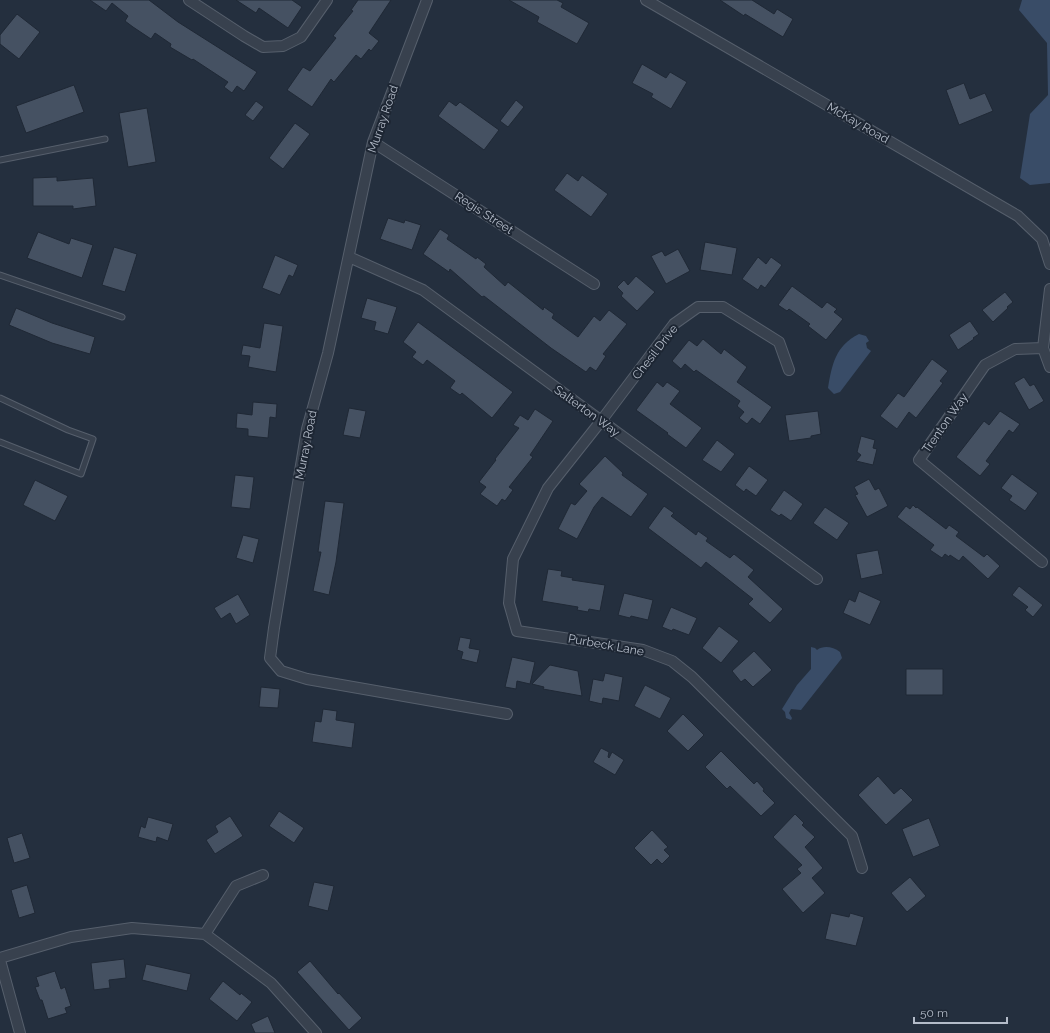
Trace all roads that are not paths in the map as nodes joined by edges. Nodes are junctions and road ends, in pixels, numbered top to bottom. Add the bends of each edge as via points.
1 (189, 0) edge
2 (327, 0) edge
3 (427, 0) edge
4 (646, 0) edge
5 (106, 139) dead end
6 (373, 142) junction
7 (0, 160) edge
8 (349, 257) junction
9 (1050, 264) edge
10 (0, 275) edge
11 (594, 284) dead end
12 (1050, 289) edge
13 (122, 317) dead end
14 (1043, 348) junction
15 (1050, 367) edge
16 (789, 370) dead end
17 (0, 398) edge
18 (601, 421) junction
19 (0, 442) edge
20 (1042, 562) dead end
21 (817, 579) dead end
22 (507, 714) dead end
23 (862, 868) dead end
24 (263, 875) dead end
25 (205, 934) junction
26 (0, 959) edge
27 (20, 1033) edge
28 (316, 1033) edge

1 - 2 street via 263,47 283,46 301,37
3 - 6 street, Murray Road
4 - 9 street, McKay Road via 1018,216 1042,239
5 - 7 lane
6 - 8 street, Murray Road
6 - 11 street, Regis Street
8 - 18 street, Salterton Way via 424,290
8 - 22 street, Murray Road via 328,353 307,429 270,658 280,671 307,680
10 - 13 lane
12 - 14 street
14 - 15 street
14 - 20 street, Trenton Way via 1015,349 985,365 919,460
16 - 18 street, Chesil Drive via 779,342 723,307 698,307 674,324
17 - 19 lane via 93,439 81,474
18 - 21 street, Salterton Way
18 - 23 street, Purbeck Lane via 548,488 513,560 509,603 517,631 643,650 672,661 692,677 852,836
24 - 25 street via 236,886
25 - 26 street via 132,928 72,937
25 - 28 street via 271,983
26 - 27 street

